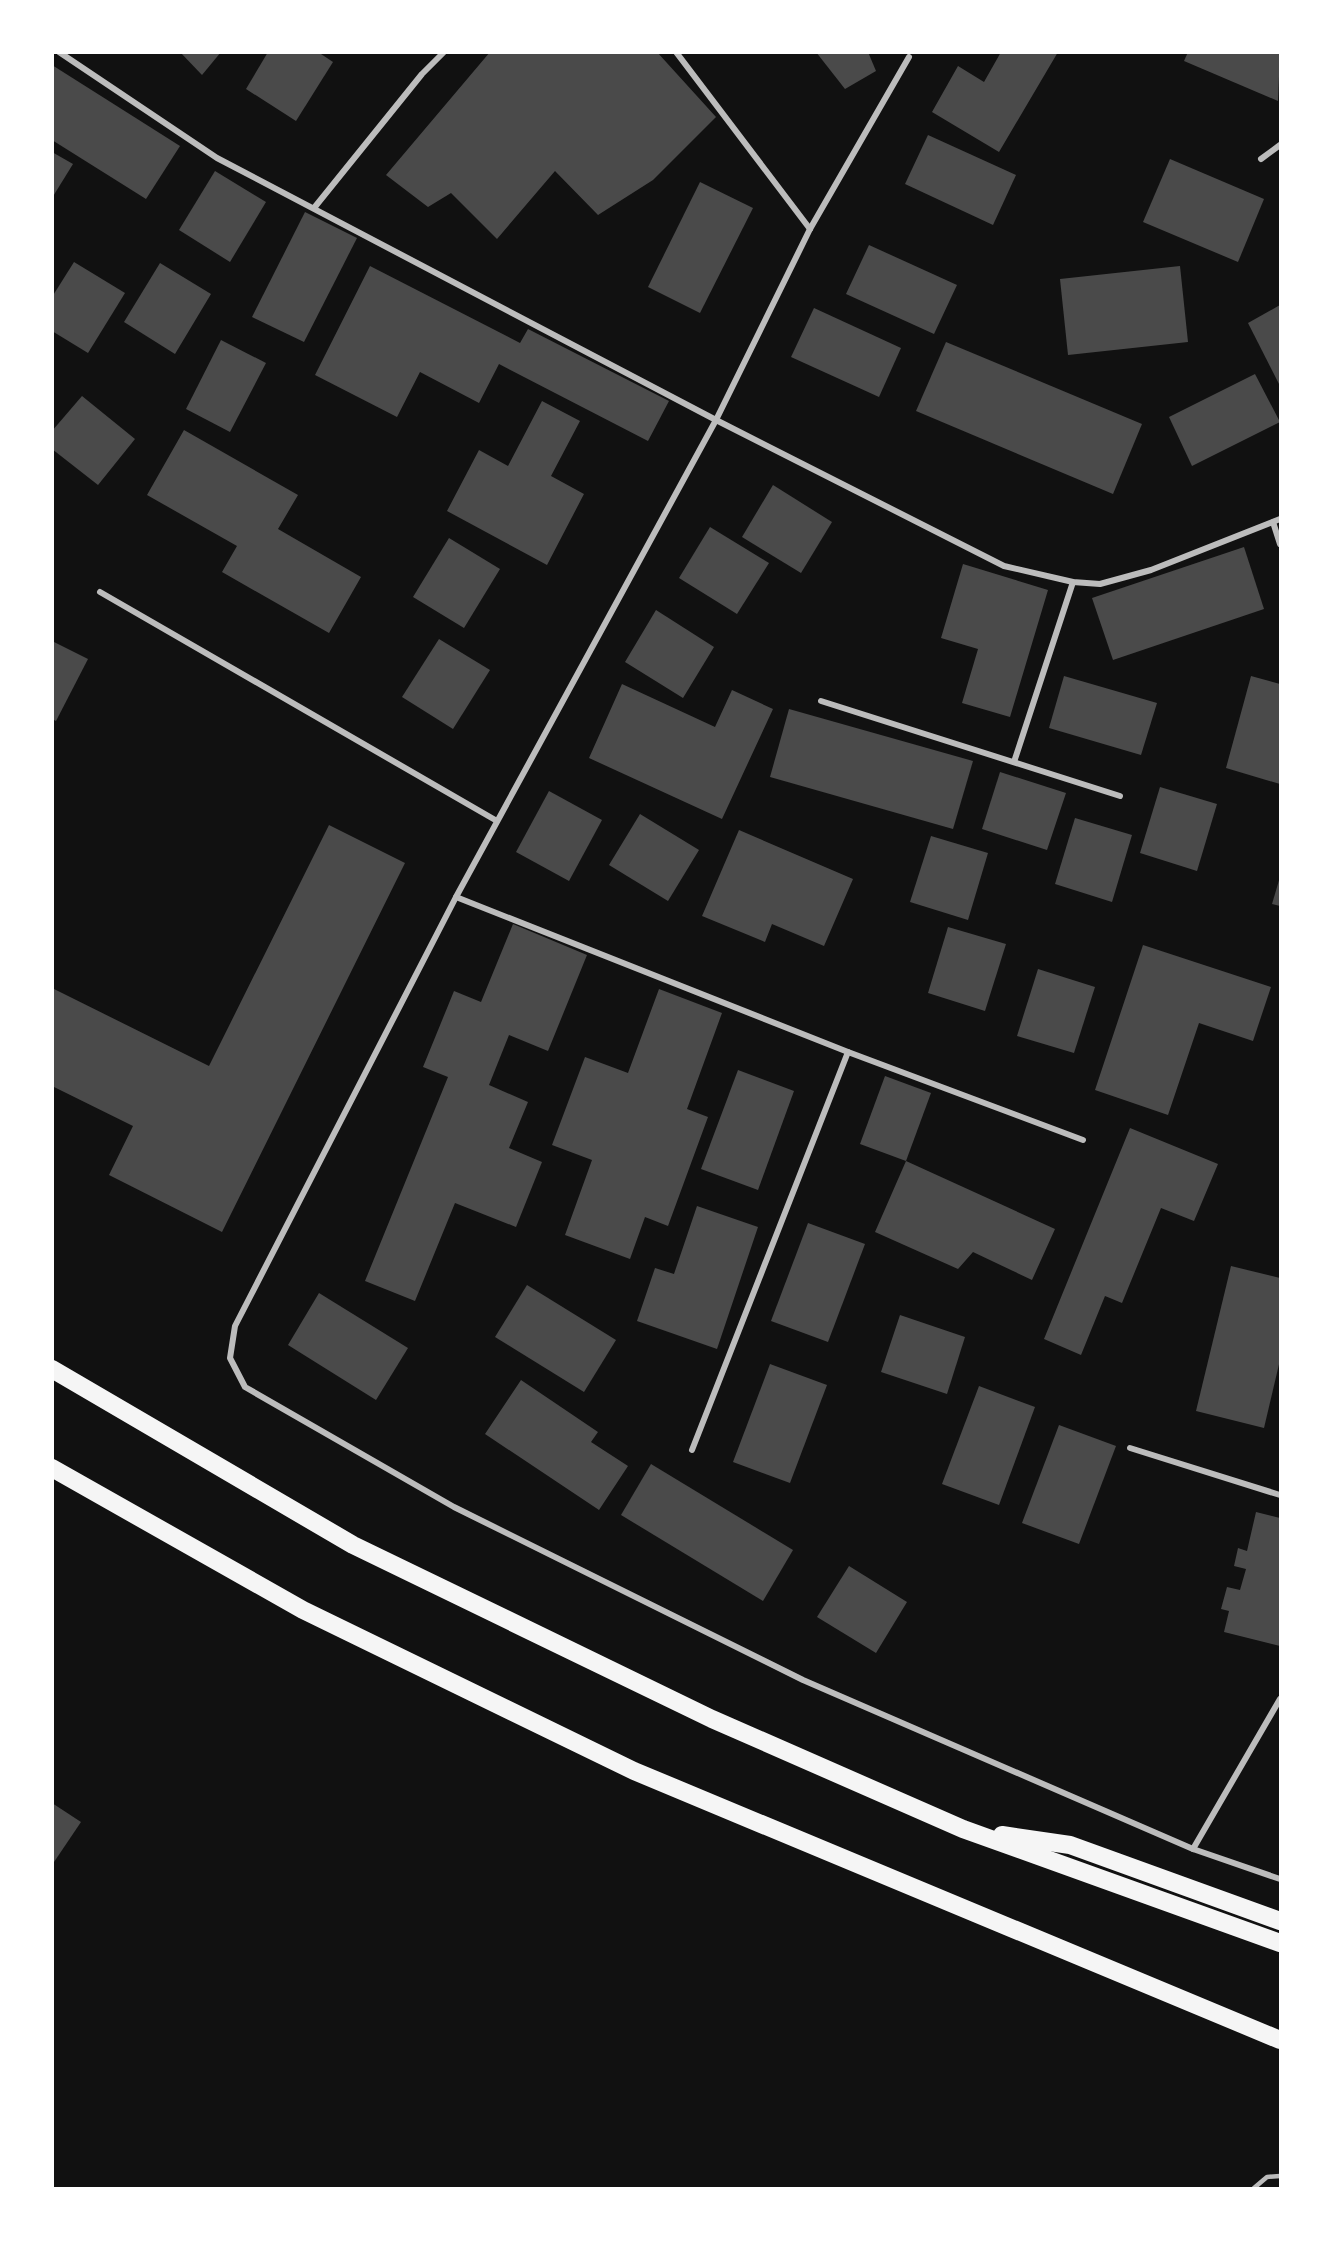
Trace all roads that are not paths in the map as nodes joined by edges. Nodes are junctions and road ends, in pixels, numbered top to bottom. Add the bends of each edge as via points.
1 (59, 52) edge
2 (444, 52) edge
3 (676, 52) edge
4 (909, 57) dead end
5 (1281, 145) edge
6 (1261, 159) dead end
7 (314, 208) junction
8 (810, 229) junction
9 (716, 420) junction
10 (1281, 519) edge
11 (1273, 522) junction
12 (1281, 544) edge
13 (1073, 582) junction
14 (100, 592) dead end
15 (821, 701) dead end
16 (1014, 762) junction
17 (1120, 796) dead end
18 (497, 821) junction
19 (456, 897) junction
20 (848, 1052) junction
21 (1083, 1140) dead end
22 (52, 1370) edge
23 (1131, 1448) dead end
24 (692, 1450) dead end
25 (52, 1468) edge
26 (1281, 1495) edge
27 (1281, 1699) edge
28 (963, 1829) junction
29 (1193, 1849) junction
30 (1281, 1879) edge
31 (1281, 1921) edge
32 (1281, 1943) edge
33 (1281, 2040) edge
34 (1281, 2176) edge
35 (1254, 2188) edge

1 - 7 street via 217,158
2 - 7 street
3 - 8 street
4 - 8 street
5 - 6 street
7 - 9 street
8 - 9 street
9 - 13 street via 1004,567
9 - 18 street
10 - 11 street
11 - 12 street
11 - 13 street via 1151,570 1100,584
13 - 16 street
14 - 18 street
15 - 16 street
16 - 17 street
18 - 19 street
19 - 20 street
19 - 29 street via 235,1326 230,1358 245,1387 454,1507 802,1680
20 - 21 street
20 - 24 street
22 - 28 highway via 353,1545 712,1719
23 - 26 street
25 - 33 highway via 303,1610 634,1771
27 - 29 street
28 - 31 highway via 1070,1845
28 - 32 highway
29 - 30 street
34 - 35 lane via 1267,2177

